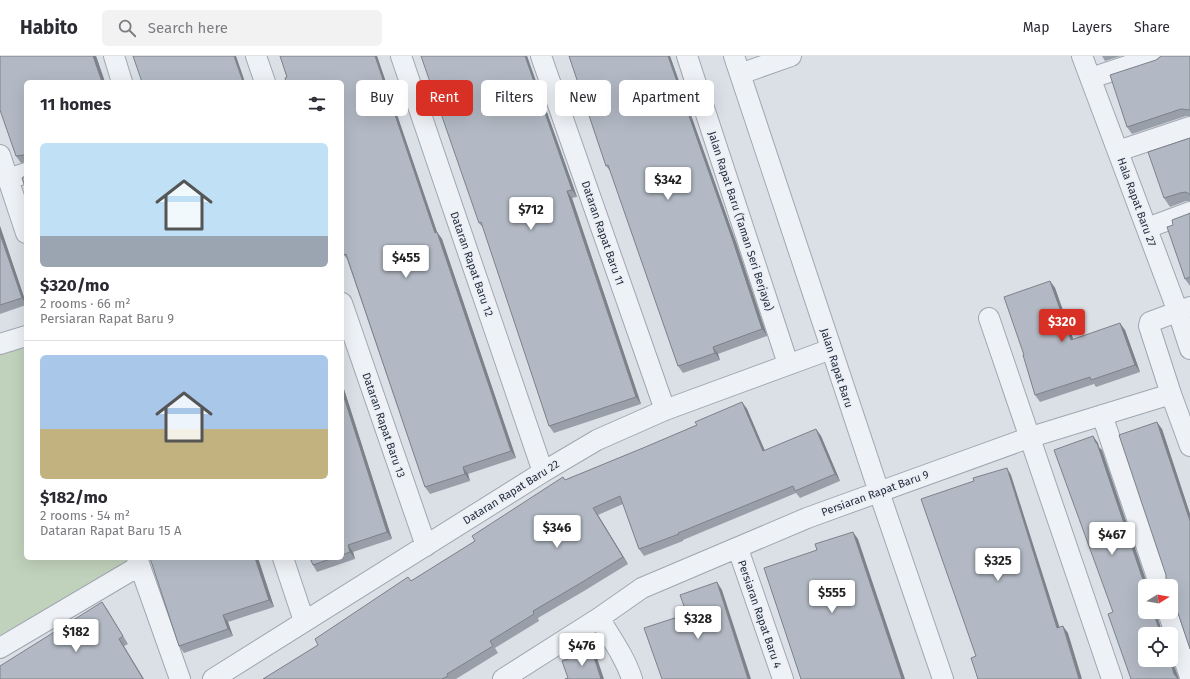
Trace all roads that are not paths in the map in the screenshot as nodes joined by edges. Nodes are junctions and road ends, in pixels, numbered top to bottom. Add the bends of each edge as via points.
1 (114, 56) edge
2 (256, 56) edge
3 (401, 56) edge
4 (541, 56) edge
5 (687, 56) edge
6 (791, 56) edge
7 (1082, 56) edge
8 (1156, 56) edge
9 (770, 60) edge
10 (737, 65) edge
11 (1091, 78) junction
12 (121, 80) edge
13 (264, 80) edge
14 (1190, 127) edge
15 (1118, 151) junction
16 (0, 155) edge
17 (17, 176) edge
18 (1190, 212) edge
19 (24, 220) edge
20 (1147, 228) junction
21 (1184, 309) edge
22 (344, 310) edge
23 (990, 318) dead end
24 (24, 337) edge
25 (0, 344) edge
26 (831, 349) junction
27 (1190, 349) edge
28 (788, 364) junction
29 (1171, 394) junction
30 (665, 410) junction
31 (1102, 415) junction
32 (1031, 438) junction
33 (1190, 446) edge
34 (543, 472) junction
35 (879, 492) junction
36 (426, 546) junction
37 (738, 548) junction
38 (284, 560) edge
39 (138, 562) edge
40 (1158, 579) edge
41 (599, 618) junction
42 (1170, 619) edge
43 (304, 621) junction
44 (0, 648) edge
45 (1190, 677) edge
46 (180, 679) edge
47 (213, 679) edge
48 (503, 679) edge
49 (632, 679) edge
50 (783, 679) edge
51 (944, 679) edge
52 (1112, 679) edge

1 - 12 street
2 - 13 street
3 - 34 street, Dataran Rapat Baru 12
4 - 30 street, Dataran Rapat Baru 11
5 - 28 street, Jalan Rapat Baru (Taman Seri Berjaya)
6 - 9 street
7 - 11 street, Hala Rapat Baru 27
8 - 11 street
9 - 10 street
10 - 26 street, Jalan Rapat Baru
11 - 15 street, Hala Rapat Baru 27
14 - 15 street
15 - 20 street, Hala Rapat Baru 27
16 - 17 street
17 - 19 street
18 - 20 street
20 - 21 street, Hala Rapat Baru 27
21 - 27 street, Hala Rapat Baru 27
21 - 29 street via 1150,322 1149,326
22 - 36 street, Dataran Rapat Baru 13
23 - 32 street
24 - 25 street
26 - 28 street, Dataran Rapat Baru 22
26 - 35 street, Jalan Rapat Baru
28 - 30 street, Dataran Rapat Baru 22
29 - 31 street, Persiaran Rapat Baru 9
29 - 33 street
30 - 34 street, Dataran Rapat Baru 22 via 597,440
31 - 32 street, Persiaran Rapat Baru 9
31 - 40 street
32 - 35 street, Persiaran Rapat Baru 9
32 - 52 street
34 - 36 street, Dataran Rapat Baru 22
35 - 37 street, Persiaran Rapat Baru 9 via 807,518
35 - 51 street, Jalan Rapat Baru
36 - 43 street, Dataran Rapat Baru 22
37 - 41 street, Persiaran Rapat Baru 9 via 642,588
37 - 50 street, Persiaran Rapat Baru 4
38 - 43 street
39 - 44 street
39 - 46 street
41 - 48 street, Persiaran Rapat Baru 9
41 - 49 street via 616,644
42 - 45 street
43 - 47 street, Dataran Rapat Baru 22

